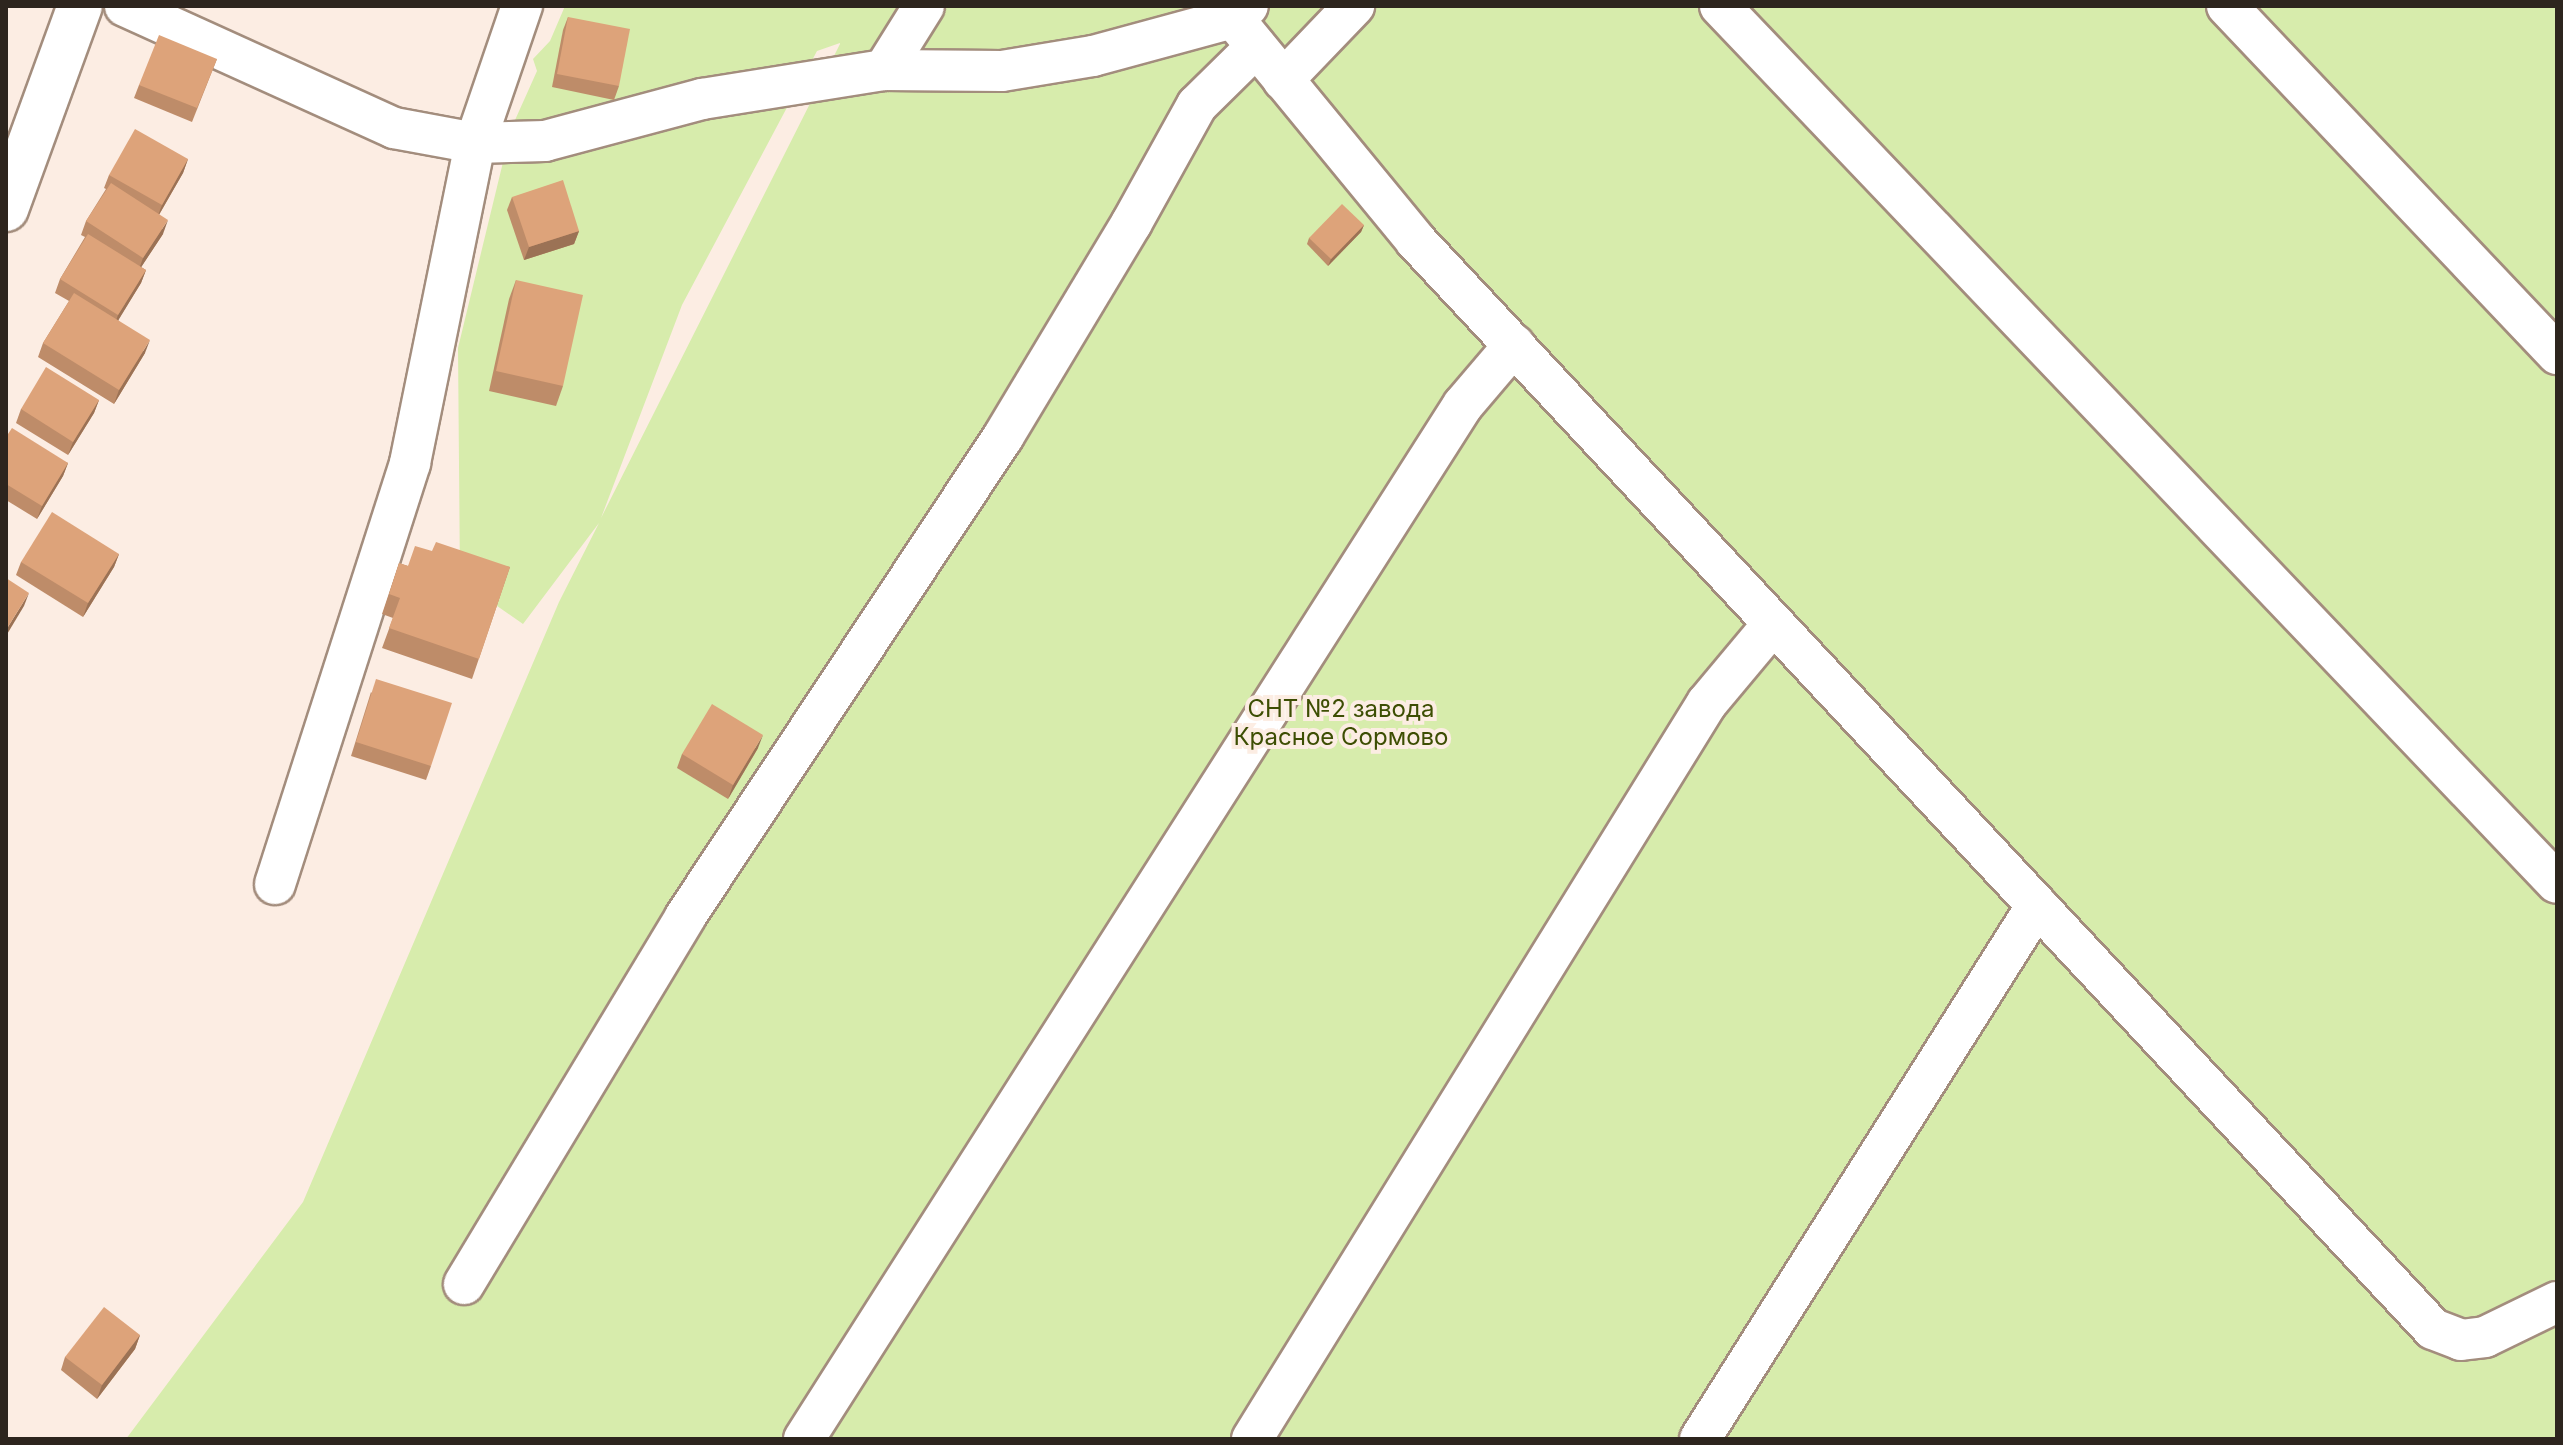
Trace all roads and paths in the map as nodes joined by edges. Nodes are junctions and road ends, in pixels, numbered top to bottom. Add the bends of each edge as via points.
1 (80, 6) edge
2 (125, 6) edge
3 (522, 6) edge
4 (924, 6) edge
5 (1354, 6) edge
6 (1720, 6) edge
7 (2227, 6) edge
8 (1246, 24) edge
9 (884, 70) junction
10 (1283, 80) junction
11 (475, 143) junction
12 (6, 209) edge
13 (1514, 345) junction
14 (2557, 354) edge
15 (1773, 624) junction
16 (2557, 883) edge
17 (275, 884) dead end
18 (2037, 905) junction
19 (464, 1284) dead end
20 (2557, 1302) edge
21 (804, 1439) edge
22 (1252, 1439) edge
23 (1700, 1439) edge

1 - 12 main road
2 - 11 street via 394,128
3 - 11 street
4 - 9 street
5 - 10 street
6 - 16 street
7 - 14 street
8 - 9 street via 1002,71
8 - 10 street
8 - 19 street via 1003,437 685,917
9 - 11 street via 702,99 545,141
10 - 13 street via 1416,241
11 - 17 street via 410,463
13 - 15 street
13 - 21 street via 1463,405
15 - 18 street
15 - 22 street via 1707,703
18 - 20 street via 2433,1329 2461,1340 2485,1337
18 - 23 street

